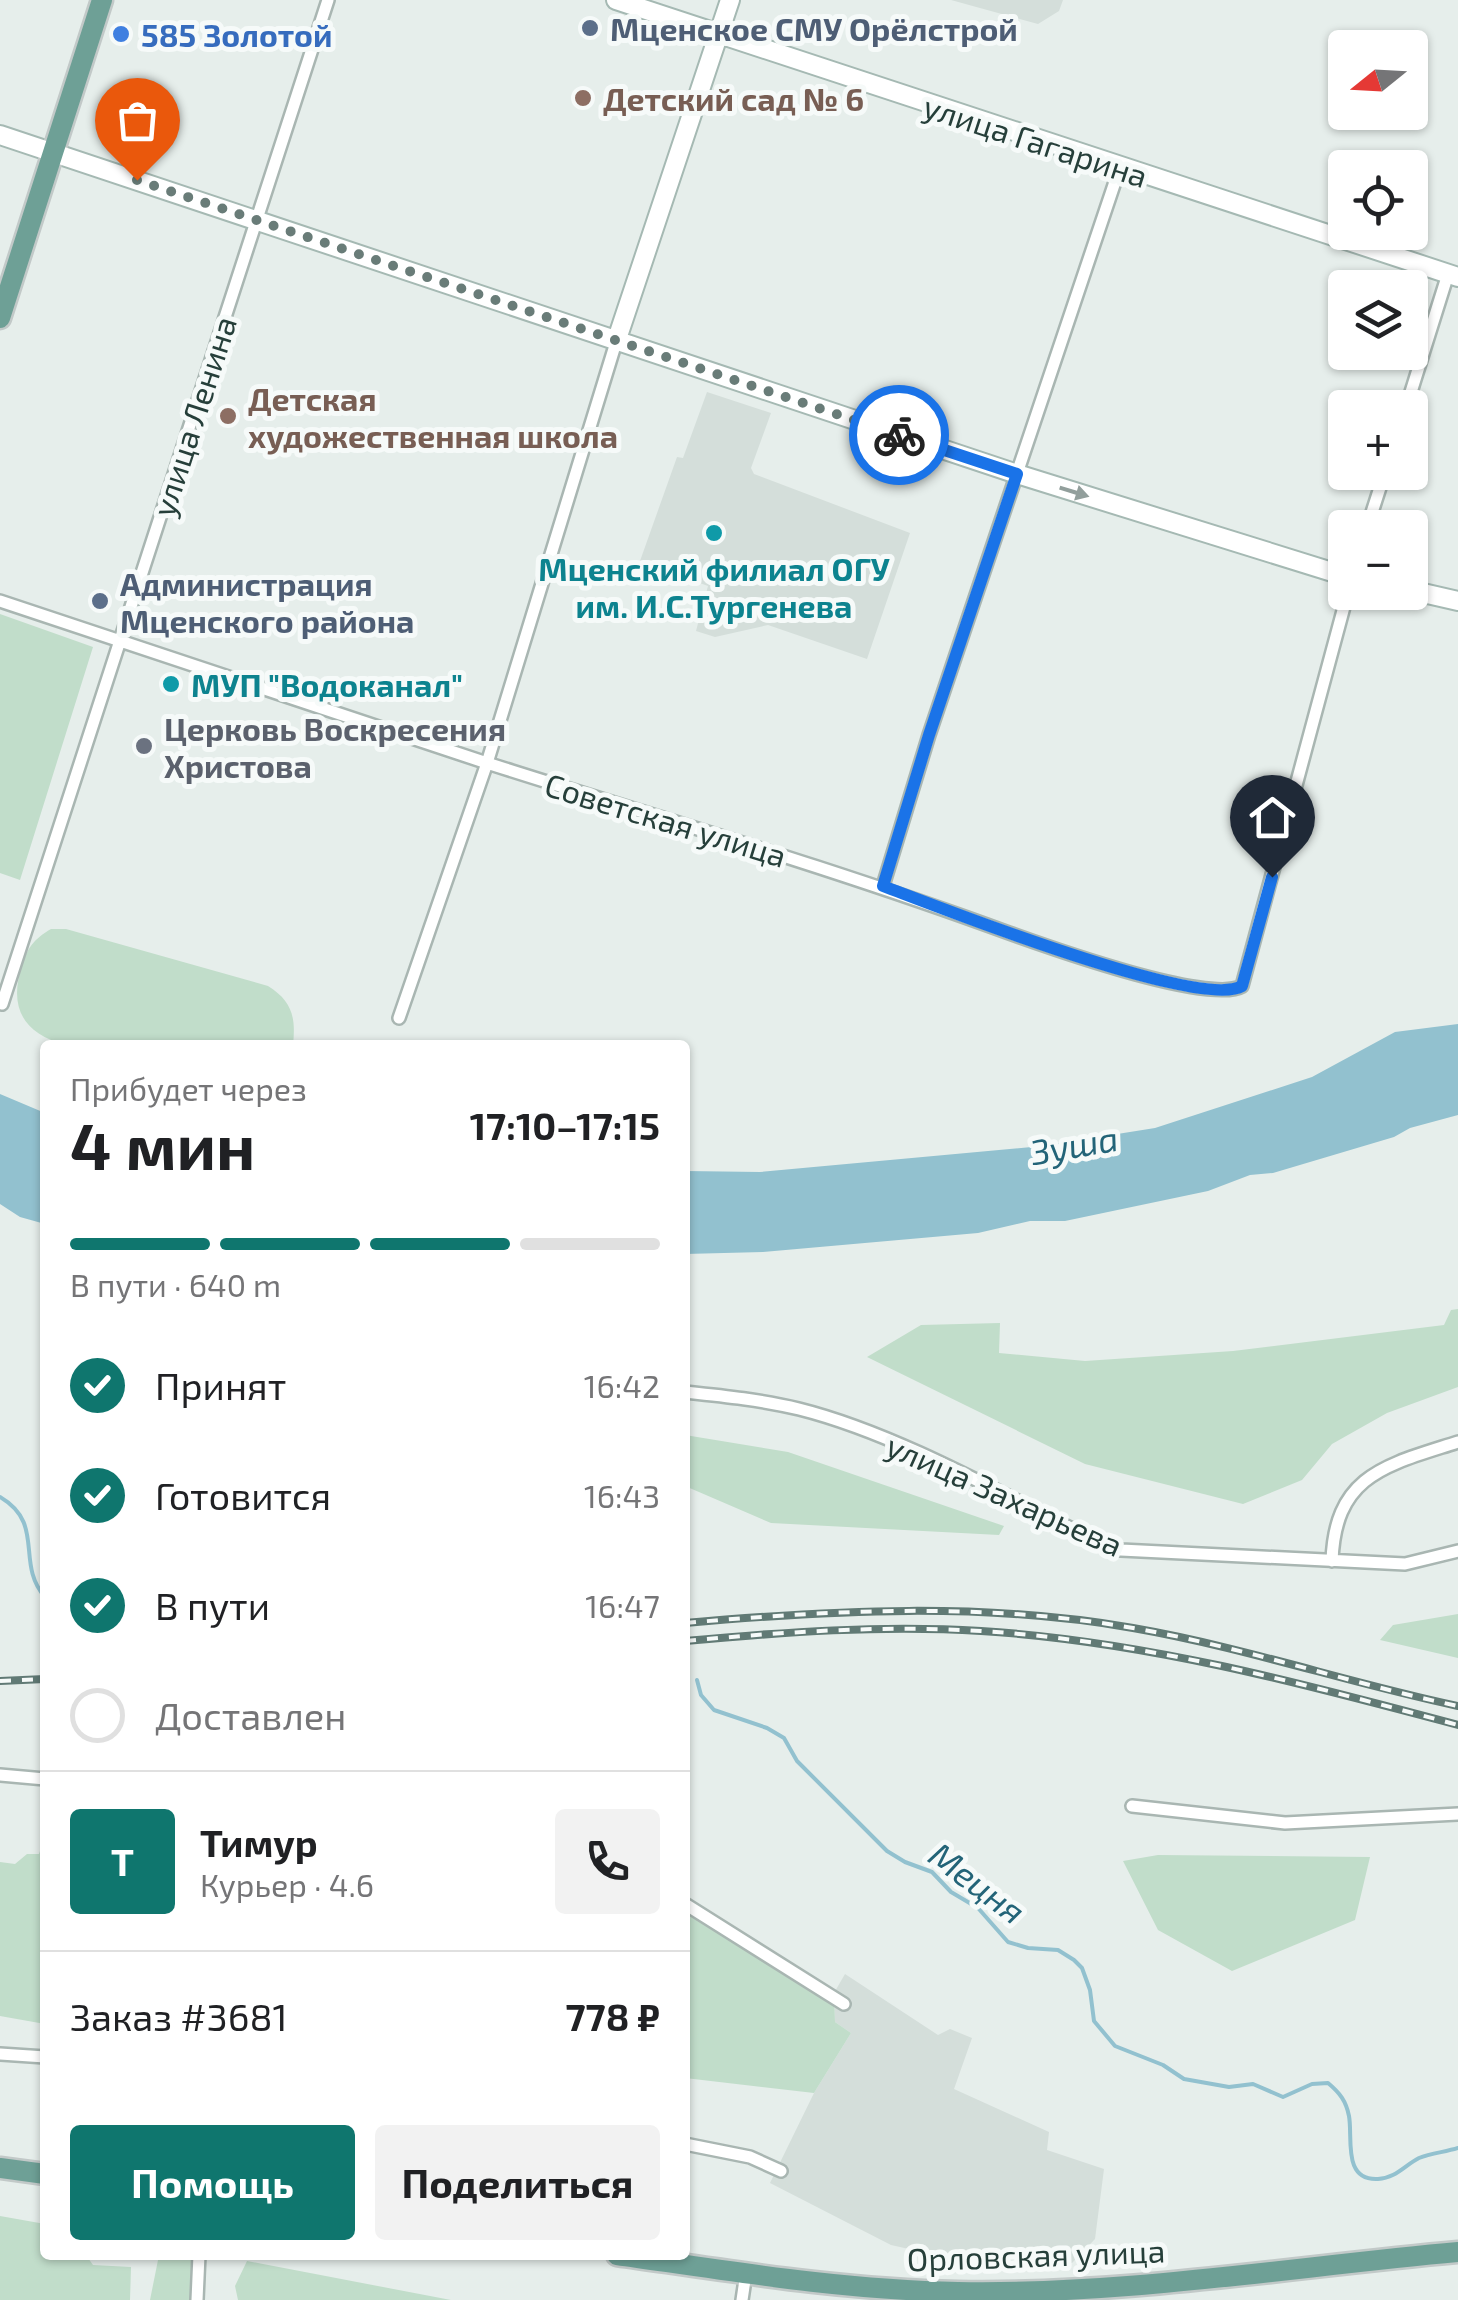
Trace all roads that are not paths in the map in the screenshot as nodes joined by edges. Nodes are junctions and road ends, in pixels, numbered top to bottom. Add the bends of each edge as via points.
1 (102, 0) edge
2 (328, 0) edge
3 (616, 0) edge
4 (730, 0) edge
5 (718, 36) junction
6 (0, 135) edge
7 (52, 153) junction
8 (1120, 167) junction
9 (257, 218) junction
10 (1453, 276) edge
11 (0, 318) edge
12 (616, 339) junction
13 (1412, 390) edge
14 (1017, 474) junction
15 (1328, 571) edge
16 (1428, 594) edge
17 (0, 601) edge
18 (1458, 601) edge
19 (1343, 610) edge
20 (120, 641) junction
21 (487, 763) junction
22 (883, 886) junction
23 (2, 1004) dead end
24 (400, 1018) dead end
25 (690, 1393) edge
26 (1458, 1442) edge
27 (1458, 1551) edge
28 (1332, 1561) junction
29 (0, 1774) edge
30 (40, 1778) edge
31 (1132, 1806) dead end
32 (1458, 1814) edge
33 (690, 1907) edge
34 (844, 2004) dead end
35 (0, 2054) edge
36 (40, 2057) edge
37 (690, 2145) edge
38 (0, 2168) edge
39 (782, 2171) dead end
40 (40, 2173) edge
41 (1458, 2252) edge
42 (199, 2260) edge
43 (651, 2260) edge
44 (746, 2274) junction
45 (1056, 2295) edge
46 (198, 2300) edge
47 (742, 2300) edge

1 - 7 main road
2 - 9 street, улица Ленина
3 - 5 main road, улица Гагарина
4 - 5 main road
5 - 8 main road, улица Гагарина
5 - 12 main road
6 - 7 main road
7 - 9 main road
7 - 11 main road
8 - 10 main road, улица Гагарина
8 - 14 street
9 - 12 main road
9 - 20 street, улица Ленина
10 - 13 street
12 - 14 main road
12 - 21 street
14 -> 15 main road
14 - 22 street
16 - 18 main road
17 - 20 street, Советская улица
19 - 22 street, Советская улица via 1242,986 1219,991 1116,968
20 - 21 street, Советская улица
20 - 23 street, улица Ленина
21 - 22 street, Советская улица
21 - 24 street
25 - 28 street, улица Захарьева via 800,1409 850,1426 1121,1550
26 - 28 street via 1378,1470 1355,1490 1339,1512
27 - 28 street, улица Захарьева via 1406,1564
29 - 30 street
31 - 32 street via 1285,1823
33 - 34 street
35 - 36 street
37 - 39 street
38 - 40 main road
41 - 45 main road, Орловская улица
42 - 46 street
43 - 44 main road, Орловская улица
44 - 45 main road, Орловская улица via 890,2289
44 - 47 street

